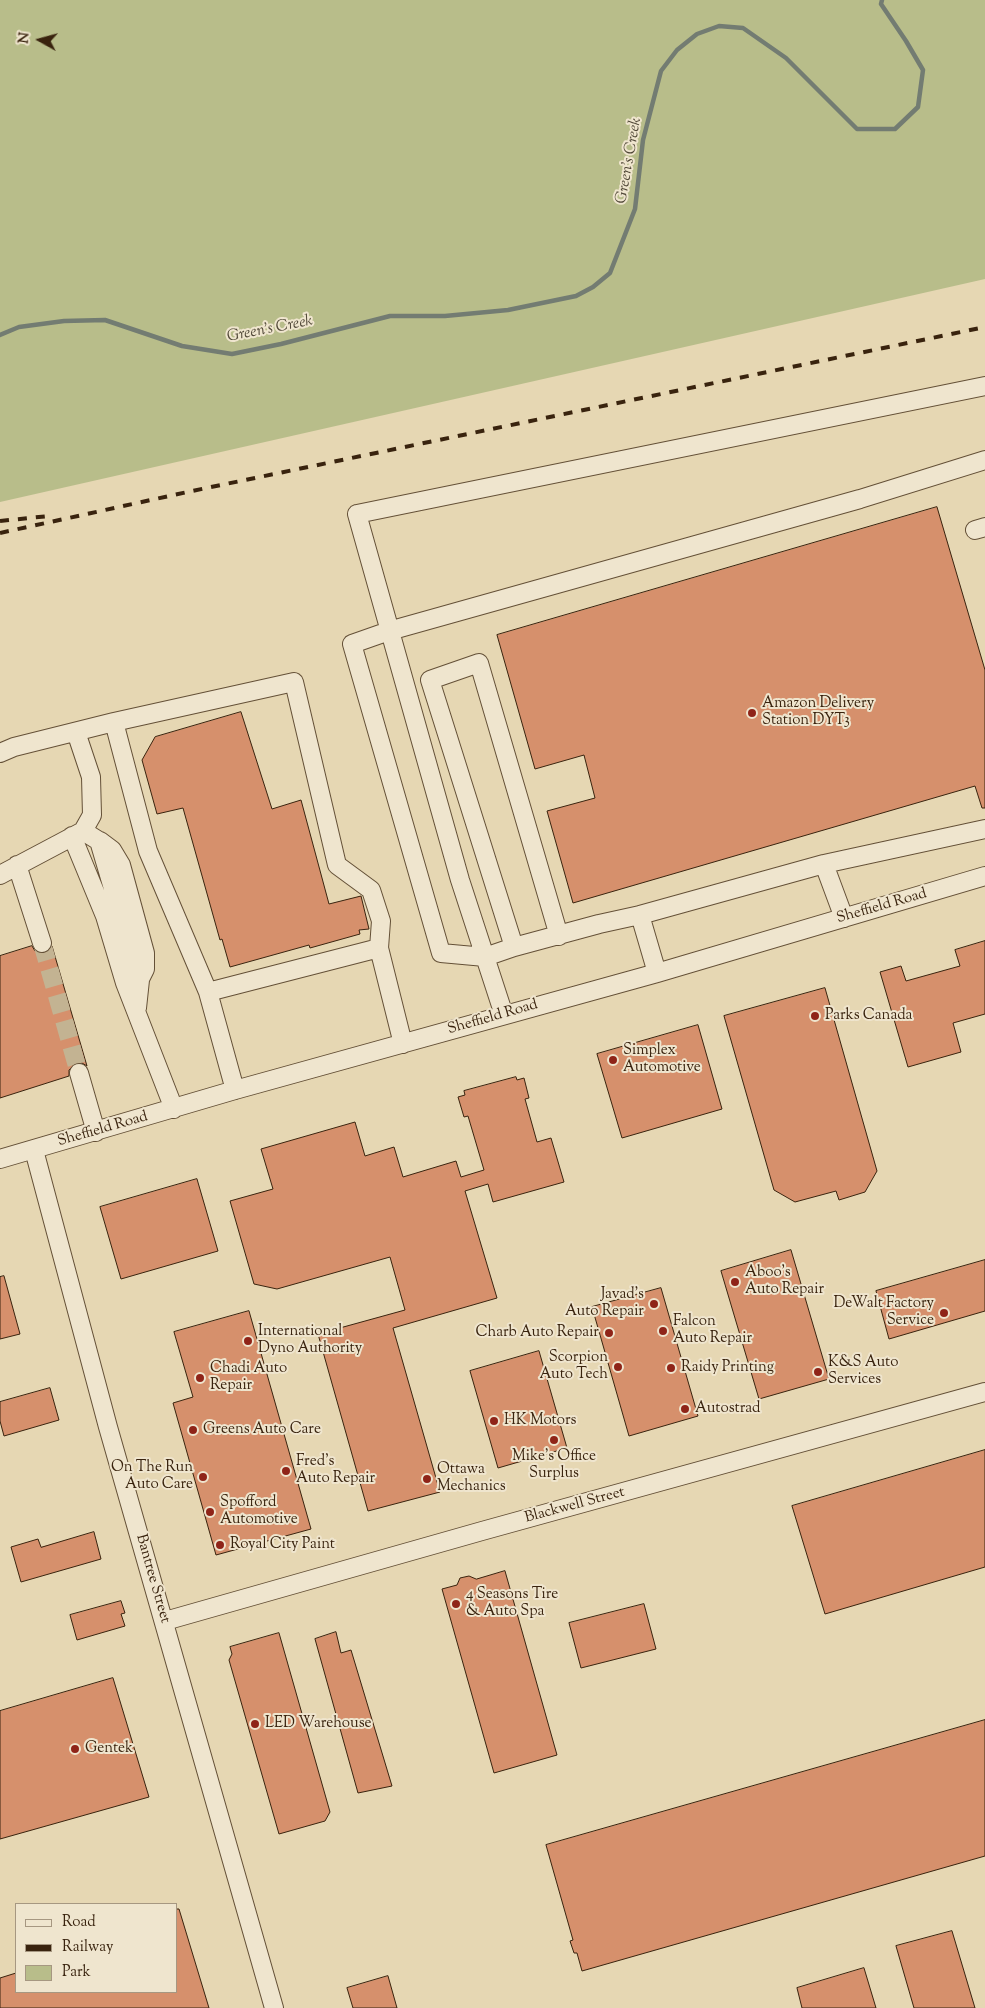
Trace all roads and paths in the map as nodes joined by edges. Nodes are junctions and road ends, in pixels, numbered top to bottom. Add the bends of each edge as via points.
1 (984, 389) edge
2 (985, 460) edge
3 (389, 631) junction
4 (114, 722) junction
5 (76, 732) junction
6 (0, 753) edge
7 (985, 830) edge
8 (77, 833) junction
9 (824, 864) junction
10 (18, 865) junction
11 (0, 875) edge
12 (985, 876) edge
13 (640, 915) junction
14 (844, 918) junction
15 (559, 936) junction
16 (42, 943) tunnel mouth
17 (514, 947) junction
18 (379, 948) junction
19 (484, 957) junction
20 (657, 973) junction
21 (208, 992) junction
22 (137, 1014) junction
23 (504, 1015) junction
24 (403, 1044) junction
25 (79, 1073) tunnel mouth
26 (235, 1090) junction
27 (174, 1109) junction
28 (96, 1132) junction
29 (34, 1150) junction
30 (0, 1159) edge
31 (985, 1392) edge
32 (165, 1621) junction
33 (274, 2008) edge

1 - 3 street via 358,514
2 - 3 street via 860,499
3 - 19 street
3 - 19 street via 352,644 441,953
4 - 5 street
4 - 18 street via 294,682 338,865 371,890 381,921
4 - 21 street via 148,851
5 - 6 street
5 - 8 street via 91,777 92,815
7 - 9 street
8 - 10 street
8 - 22 street
8 - 22 street via 99,841 140,980
9 - 13 street
9 - 14 street
10 - 11 street
10 - 16 street
12 - 14 street, Sheffield Road
13 - 15 street
13 - 20 street
14 - 20 street, Sheffield Road
15 - 17 street
15 - 17 street via 479,663 430,680
17 - 19 street
18 - 21 street
18 - 24 street
19 - 23 street
20 - 23 street, Sheffield Road
21 - 26 street
22 - 27 street
23 - 24 street, Sheffield Road
24 - 26 street, Sheffield Road
25 - 28 street
26 - 27 street, Sheffield Road
27 - 28 street, Sheffield Road
28 - 29 street, Sheffield Road
29 - 30 street, Sheffield Road
29 - 32 street, Bantree Street via 108,1427
31 - 32 street, Blackwell Street
32 - 33 street, Bantree Street

